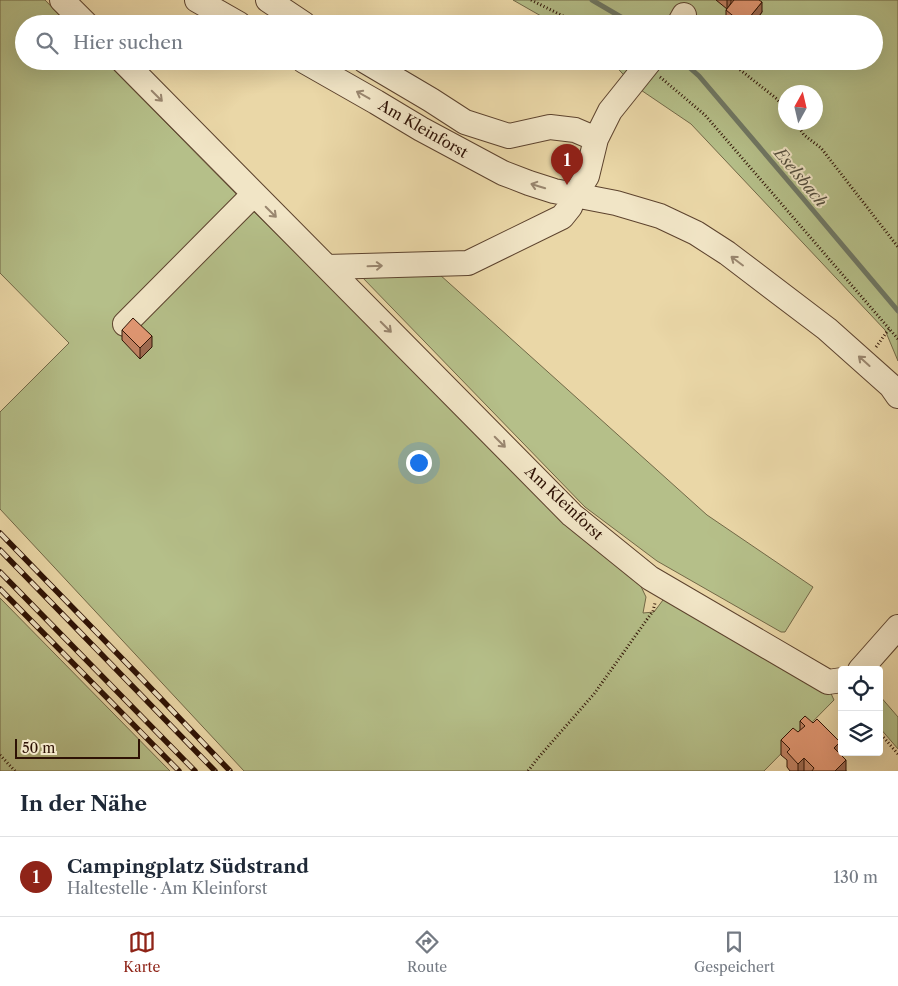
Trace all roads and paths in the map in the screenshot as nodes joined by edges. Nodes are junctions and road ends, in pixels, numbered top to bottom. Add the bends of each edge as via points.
1 (62, 0) edge
2 (197, 0) edge
3 (268, 0) edge
4 (531, 0) edge
5 (77, 15) edge
6 (223, 15) edge
7 (290, 15) edge
8 (562, 15) edge
9 (132, 70) edge
10 (320, 70) edge
11 (381, 70) edge
12 (643, 70) edge
13 (656, 70) edge
14 (740, 70) edge
15 (778, 100) edge
16 (801, 130) edge
17 (596, 139) junction
18 (254, 194) junction
19 (576, 196) junction
20 (898, 247) edge
21 (327, 267) junction
22 (125, 324) edge
23 (898, 339) edge
24 (898, 396) edge
25 (660, 584) junction
26 (898, 627) edge
27 (864, 666) edge
28 (838, 681) edge
29 (883, 737) edge
30 (898, 754) edge
31 (0, 755) edge
32 (15, 771) edge
33 (528, 771) edge

1 - 5 street
2 - 6 street
3 - 7 street
4 - 8 path
9 -> 18 street, Am Kleinforst
19 -> 10 street, Am Kleinforst via 503,173
11 - 17 street via 464,122 509,136 550,127 575,130
12 - 17 street via 610,112
13 - 23 path via 705,115
14 - 15 path
16 - 20 path via 821,148
17 - 19 street via 587,176
18 -> 21 street, Am Kleinforst
18 - 22 street
21 -> 19 street via 468,263 562,217
24 -> 19 street, Am Kleinforst via 827,329 704,238 660,216
21 -> 25 street, Am Kleinforst via 572,515
25 - 28 street, Am Kleinforst via 828,682
25 - 33 path via 653,611 594,694
26 - 27 street
29 - 30 path
31 - 32 path

